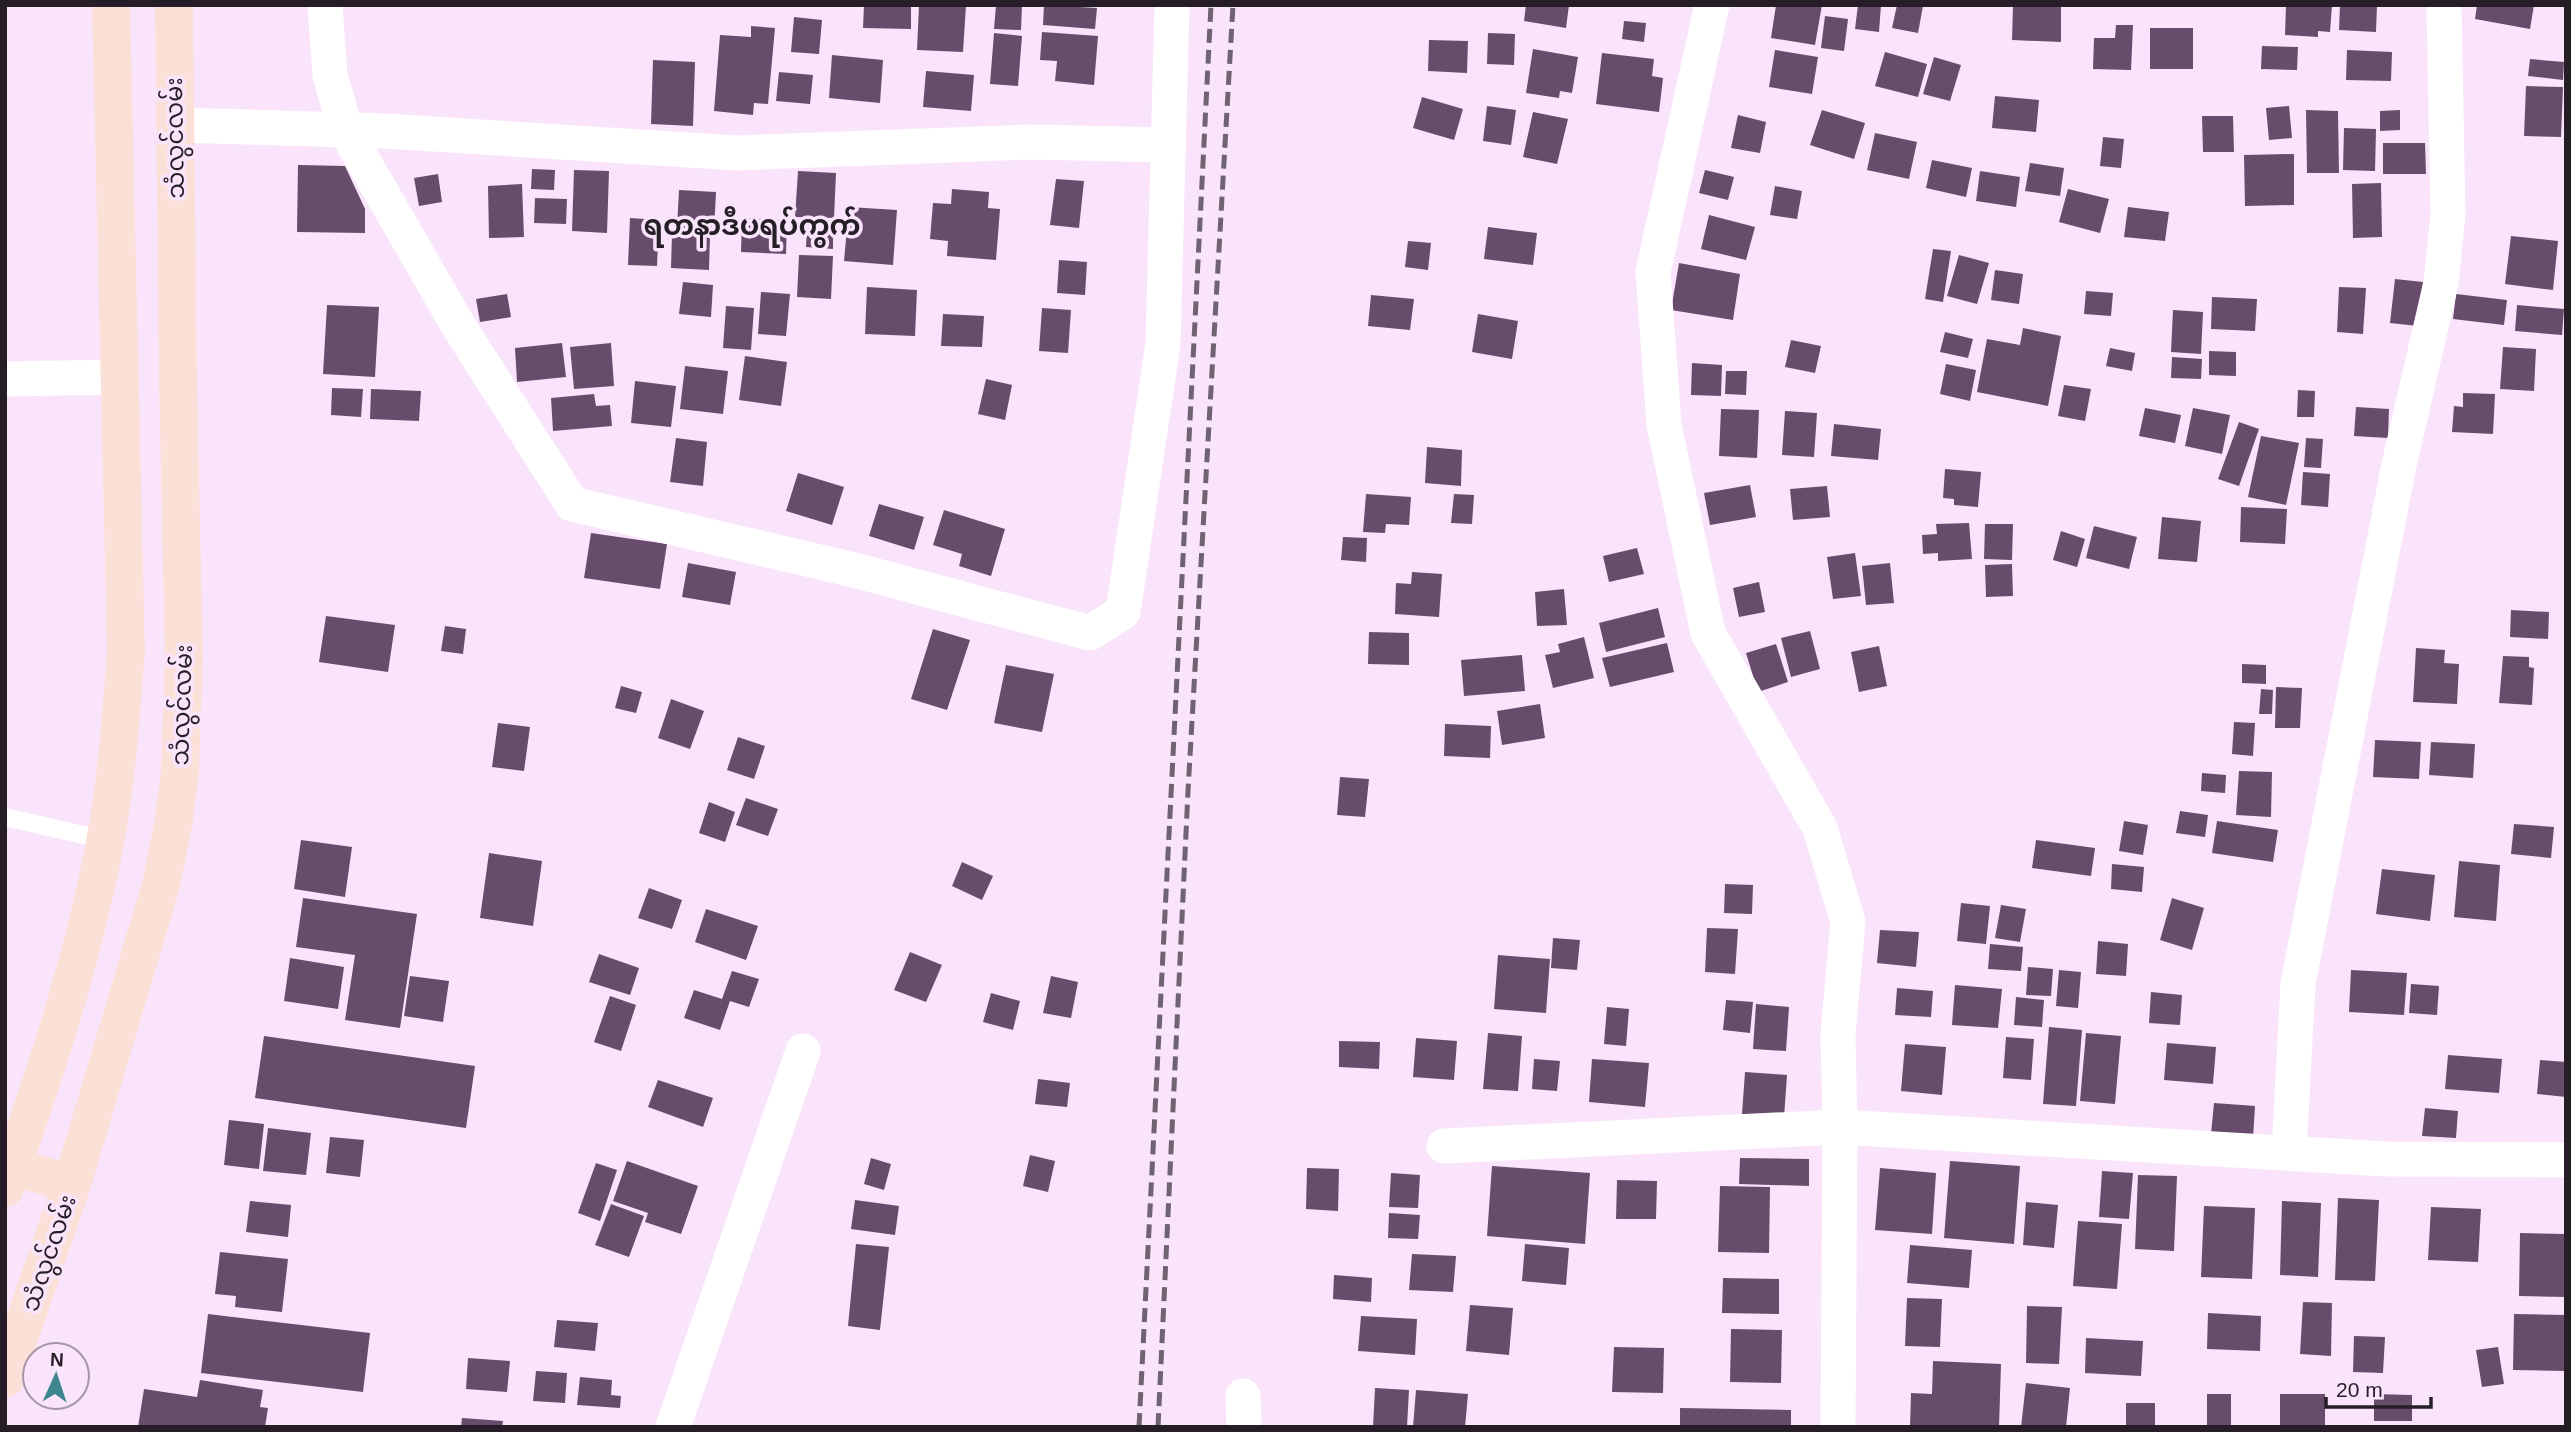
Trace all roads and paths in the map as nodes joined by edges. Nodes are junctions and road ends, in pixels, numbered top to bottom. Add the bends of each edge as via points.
1 (111, 5) edge
2 (174, 5) edge
3 (325, 5) edge
4 (1172, 5) edge
5 (1712, 5) edge
6 (2444, 5) edge
7 (174, 125) junction
8 (346, 131) junction
9 (1169, 145) junction
10 (120, 377) junction
11 (5, 379) edge
12 (5, 817) edge
13 (105, 840) junction
14 (803, 1051) dead end
15 (1840, 1127) junction
16 (1444, 1146) dead end
17 (2289, 1153) junction
18 (2566, 1160) edge
19 (8, 1174) edge
20 (72, 1184) junction
21 (5, 1378) edge
22 (673, 1427) edge
23 (1838, 1427) edge

1 - 10 main road
2 - 7 main road, သံလွင်လမ်း
3 - 8 street via 330,75
4 - 9 street
5 - 15 street via 1653,272 1664,425 1708,633 1820,828 1848,922 1838,1034
6 - 17 street via 2448,214 2441,283 2396,478 2298,984
7 - 8 street
7 - 20 main road, သံလွင်လမ်း via 184,656 180,771 161,885
8 - 9 street via 737,153 1029,142
8 - 9 street via 458,326 572,503 854,570 1090,633 1123,612 1163,344
10 - 11 street
10 - 13 main road via 126,652
12 - 13 lane
13 - 19 main road via 71,991
14 - 22 street
15 - 16 street
15 - 17 street
15 - 23 street
17 - 18 street via 2386,1159
19 - 20 main road
20 - 21 main road, သံလွင်လမ်း

